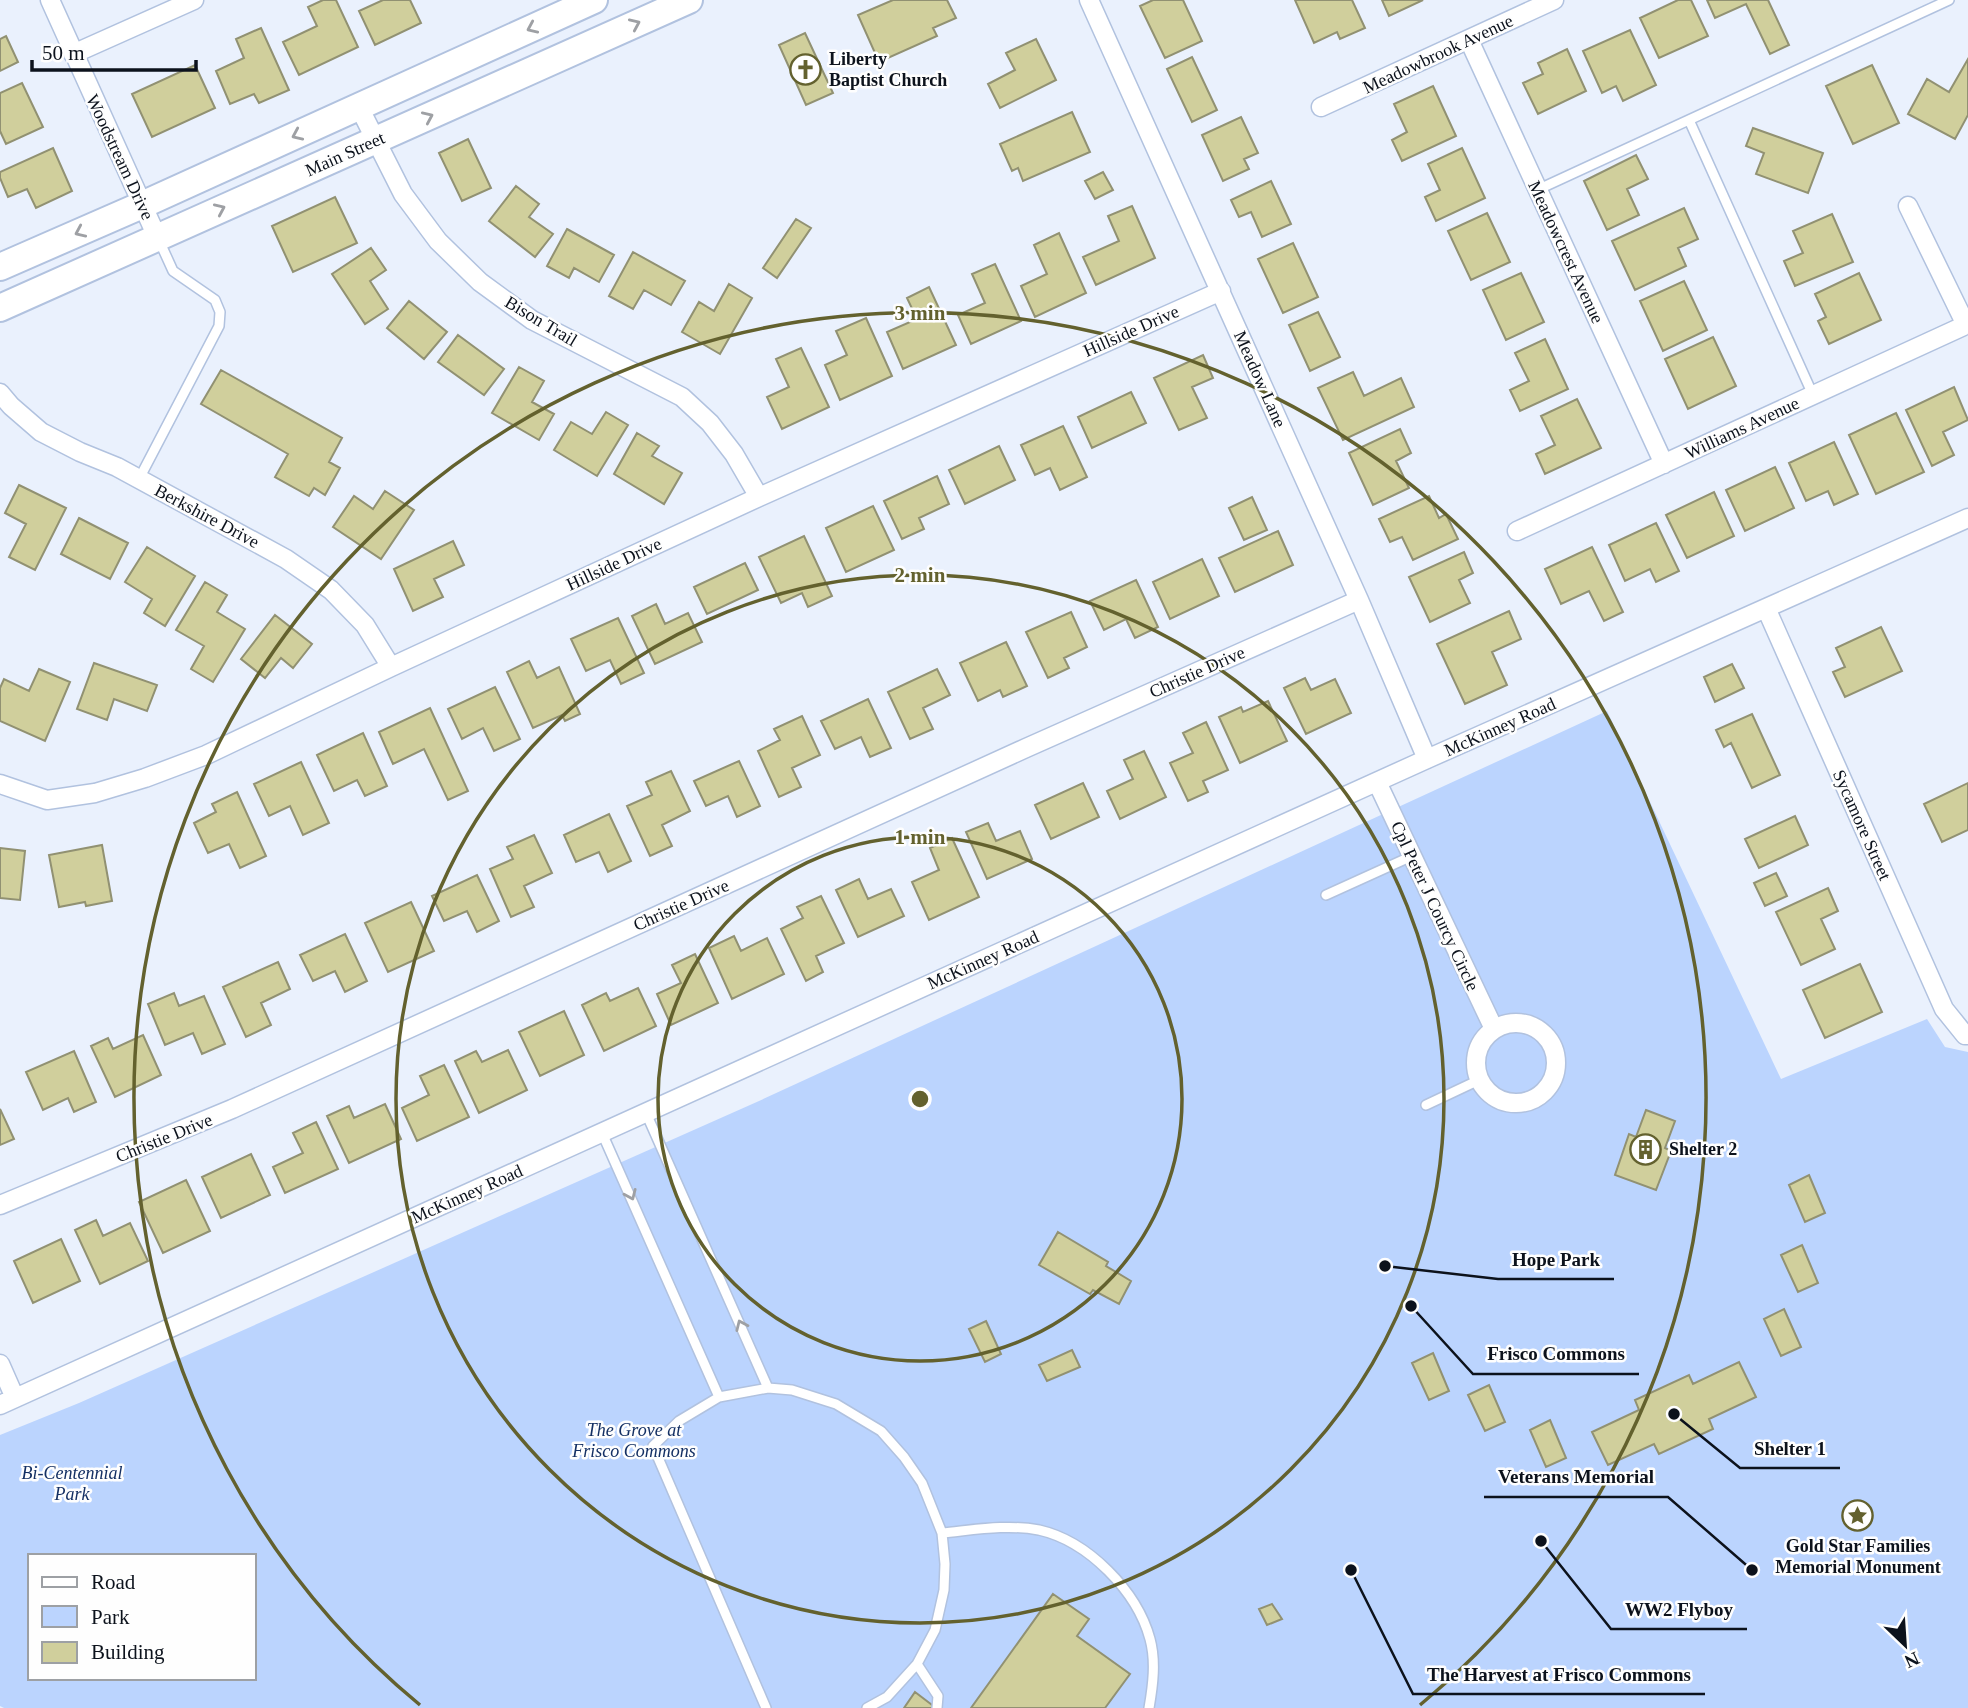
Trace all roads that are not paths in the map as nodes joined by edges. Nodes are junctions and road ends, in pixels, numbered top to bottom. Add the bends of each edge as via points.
1 (50, 0) edge
2 (194, 0) edge
3 (594, 0) edge
4 (689, 0) edge
5 (1088, 0) edge
6 (1553, 0) edge
7 (1949, 0) edge
8 (1469, 40) junction
9 (73, 54) junction
10 (359, 107) junction
11 (1321, 107) dead end
12 (1689, 120) junction
13 (376, 141) junction
14 (1537, 190) junction
15 (142, 205) junction
16 (1908, 206) dead end
17 (157, 237) junction
18 (0, 267) edge
19 (1221, 291) junction
20 (0, 308) edge
21 (1967, 325) edge
22 (0, 393) edge
23 (1813, 395) junction
24 (1664, 464) junction
25 (139, 479) junction
26 (759, 497) junction
27 (1968, 519) edge
28 (1517, 531) dead end
29 (1359, 600) junction
30 (1766, 608) junction
31 (391, 667) junction
32 (1427, 760) junction
33 (1377, 782) junction
34 (0, 784) edge
35 (1412, 856) junction
36 (1326, 895) dead end
37 (1494, 1029) junction
38 (1968, 1035) edge
39 (1479, 1080) junction
40 (1426, 1105) dead end
41 (646, 1113) junction
42 (602, 1133) junction
43 (0, 1205) edge
44 (0, 1364) edge
45 (768, 1388) junction
46 (719, 1397) junction
47 (7, 1401) edge
48 (942, 1534) junction
49 (917, 1664) junction
50 (766, 1708) edge
51 (867, 1708) edge
52 (937, 1708) edge
53 (1149, 1708) edge

1 - 9 street, Woodstream Drive
2 - 9 street
3 -> 10 main road
13 -> 4 main road, Main Street
5 - 19 street, Meadow Lane
6 - 8 street, Meadowbrook Avenue
7 - 12 lane
8 - 11 street, Meadowbrook Avenue
8 - 14 street, Meadowcrest Avenue
9 - 15 street, Woodstream Drive
10 - 13 street, Bison Trail
10 -> 15 main road
12 - 14 lane
12 - 23 lane
17 -> 13 main road, Main Street
13 - 26 street, Bison Trail via 403,194 431,232 480,282 532,320 682,397 734,454
14 - 24 street, Meadowcrest Avenue
15 - 17 street, Woodstream Drive
15 -> 18 main road
16 - 21 street
17 - 20 main road, Main Street
17 - 25 lane via 173,271 215,300 219,326
19 - 26 street, Hillside Drive
19 - 29 street, Meadow Lane
21 - 23 street, Williams Avenue
22 - 25 street, Berkshire Drive via 41,432
23 - 24 street, Williams Avenue
24 - 28 street, Williams Avenue
25 - 31 street, Berkshire Drive via 286,559 331,590 365,625
26 - 31 street, Hillside Drive
27 - 30 street, McKinney Road
29 - 32 street, Meadow Lane
29 - 43 street, Christie Drive via 232,1109
30 - 32 street, McKinney Road
30 - 38 street, Sycamore Street via 1944,1009
31 - 34 street, Hillside Drive via 206,755 95,793 47,800
32 - 33 street, McKinney Road
33 - 35 street, Cpl Peter J Courcy Circle
33 - 41 street, McKinney Road
35 - 36 lane
35 - 37 street, Cpl Peter J Courcy Circle
37 - 39 street via 1476,1053
37 - 39 street via 1523,1023 1541,1032 1553,1048 1556,1068 1549,1087 1533,1100 1513,1104 1494,1097
39 - 40 lane
41 - 42 street, McKinney Road
45 -> 41 lane
42 -> 46 lane
42 - 47 street, McKinney Road
44 - 47 street
45 - 46 lane
45 - 48 lane via 792,1390 836,1404 881,1431 922,1483
46 - 50 lane via 679,1421 653,1446
48 - 49 lane via 944,1590 935,1630
48 - 53 lane via 1014,1527 1041,1531 1075,1545 1102,1564 1140,1612 1151,1640 1154,1680
49 - 51 lane via 887,1697
49 - 52 lane via 938,1696

